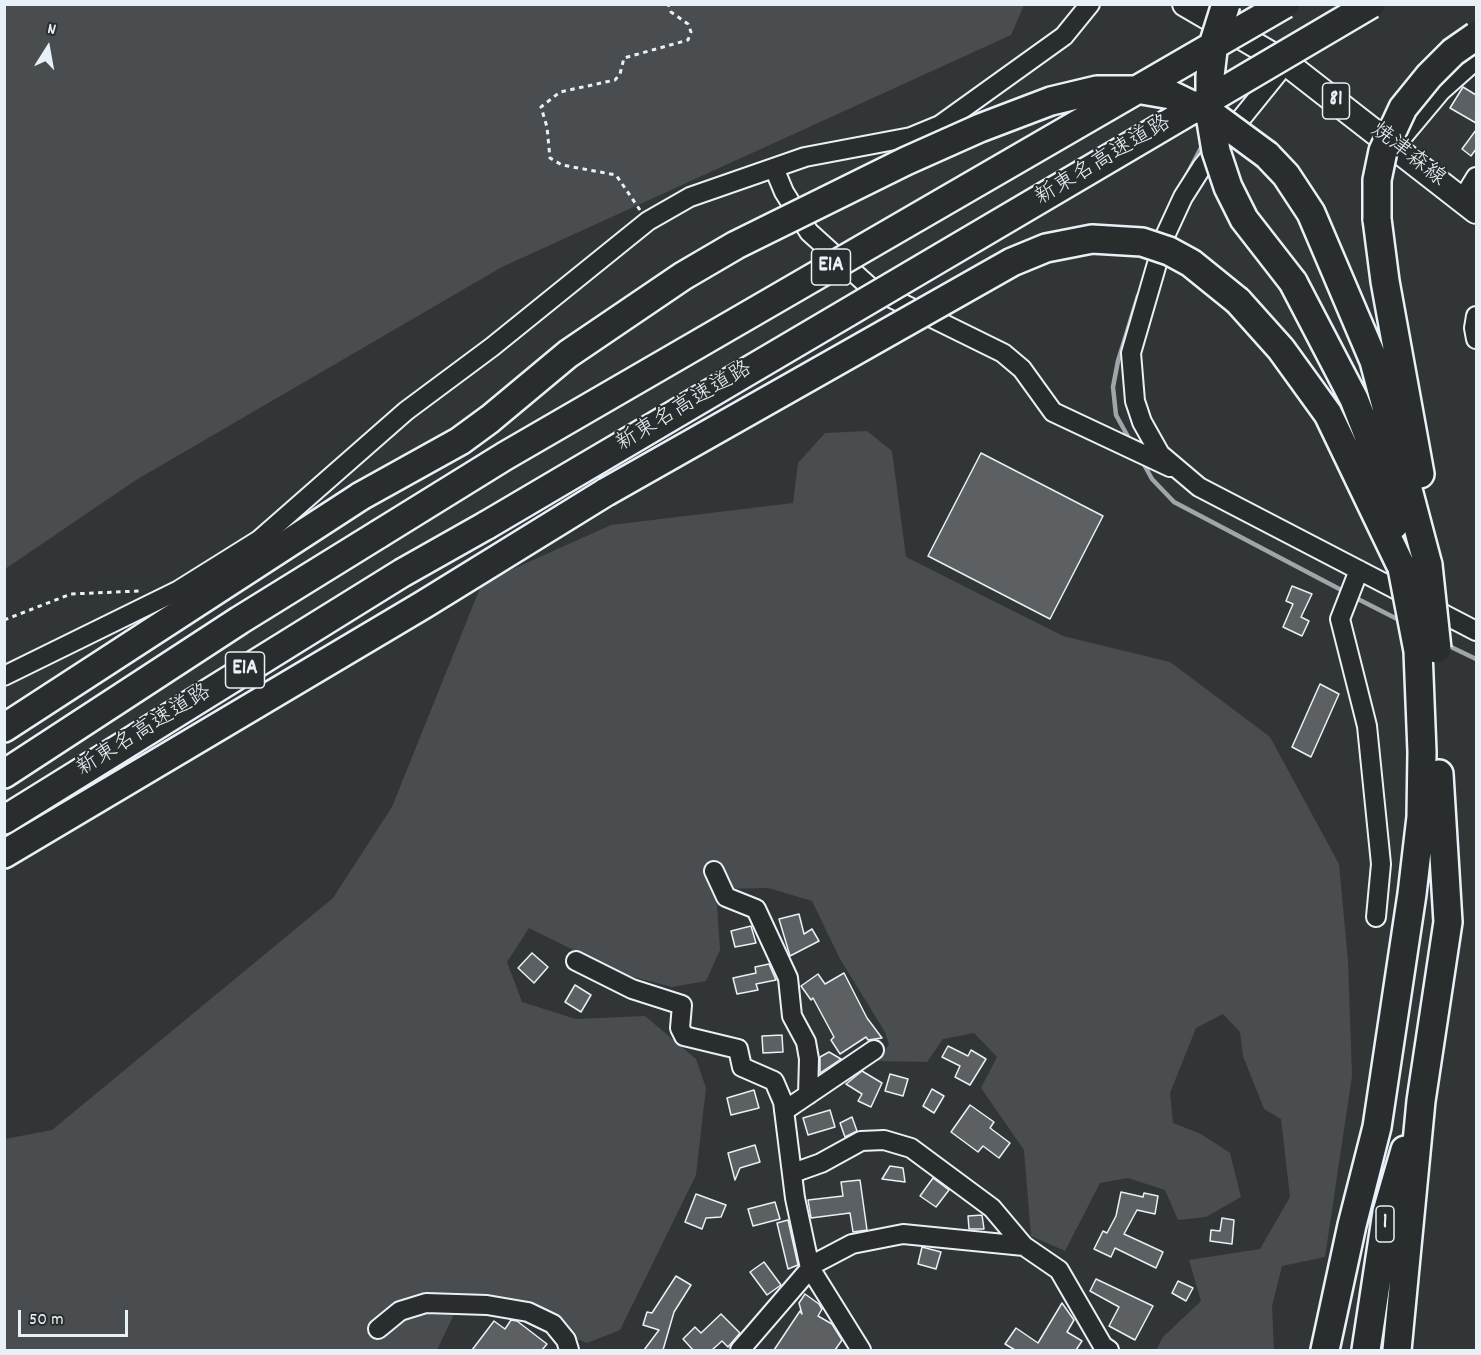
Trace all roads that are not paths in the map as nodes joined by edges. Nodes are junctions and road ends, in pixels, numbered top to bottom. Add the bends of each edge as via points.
1 (1090, 4) edge
2 (1185, 4) edge
3 (1226, 4) edge
4 (1285, 4) edge
5 (1371, 4) edge
6 (1476, 36) edge
7 (1476, 60) edge
8 (1286, 63) junction
9 (1395, 146) junction
10 (774, 168) junction
11 (1476, 177) edge
12 (1469, 206) edge
13 (1476, 315) edge
14 (1476, 339) edge
15 (1176, 470) junction
16 (1415, 566) junction
17 (1359, 570) junction
18 (1476, 631) edge
19 (1428, 650) junction
20 (4, 676) edge
21 (4, 728) edge
22 (4, 774) edge
23 (4, 820) edge
24 (4, 854) edge
25 (714, 871) dead end
26 (1376, 917) dead end
27 (576, 962) dead end
28 (874, 1050) dead end
29 (808, 1095) junction
30 (1421, 1101) junction
31 (784, 1111) junction
32 (1377, 1127) junction
33 (793, 1173) junction
34 (1024, 1246) junction
35 (810, 1268) junction
36 (378, 1329) dead end
37 (1104, 1349) edge
38 (569, 1350) edge
39 (740, 1350) edge
40 (861, 1350) edge
41 (1325, 1350) edge
42 (1347, 1350) edge
43 (1366, 1350) edge
44 (1397, 1350) edge

1 - 10 street via 1064,36 940,125 911,137 805,157
2 - 8 main road, 焼津森線 / 81
3 - 16 highway, bridge via 1214,42 1210,115 1228,187 1244,219 1293,282 1354,399
4 - 22 highway, 新東名高速道路 / E1A, bridge via 525,444 240,620
5 - 23 highway, 新東名高速道路 / E1A, bridge via 392,580
6 - 16 highway, bridge via 1453,52 1403,108 1383,151 1377,180 1384,281 1420,470
7 - 9 street via 1441,91
8 - 9 main road, 焼津森線 / 81
8 - 15 street via 1202,167 1183,197 1165,236 1131,353 1135,401 1142,422
9 - 12 main road, 焼津森線 / 81
10 - 15 street via 809,232 871,288 1003,353 1022,369 1053,412
10 - 20 street via 690,197 648,221 406,411 259,540 179,590
11 - 12 street
13 - 14 street
15 - 17 street via 1199,487
16 - 19 highway, bridge
16 - 21 highway, bridge via 1374,361 1311,213 1286,175 1267,155 1214,116 1171,95 1142,90 1097,90 1051,101 906,161 682,276 568,354 460,441 361,496
16 - 24 highway, bridge via 1328,414 1281,349 1238,301 1180,256 1142,242 1092,239 1046,248 1012,262 606,492
17 - 18 street
17 - 26 street via 1340,619 1367,726 1381,864
19 - 30 highway via 1448,922
19 - 32 highway via 1421,817
25 - 29 street via 726,897 756,909 788,978 792,1016 806,1042 809,1059
27 - 31 street via 632,989 682,1005 680,1028 684,1036 738,1049 742,1067 774,1081
28 - 29 street
29 - 31 street
30 - 43 highway, 1 via 1387,1212
30 - 44 highway
31 - 33 street
32 - 41 highway
32 - 42 highway
33 - 34 street via 861,1142 884,1140 911,1148 992,1208
33 - 35 street
34 - 35 street via 903,1234 852,1244
34 - 37 street via 1059,1270
35 - 39 street
35 - 40 street
36 - 38 street via 400,1311 426,1302 487,1305 528,1312 553,1324

